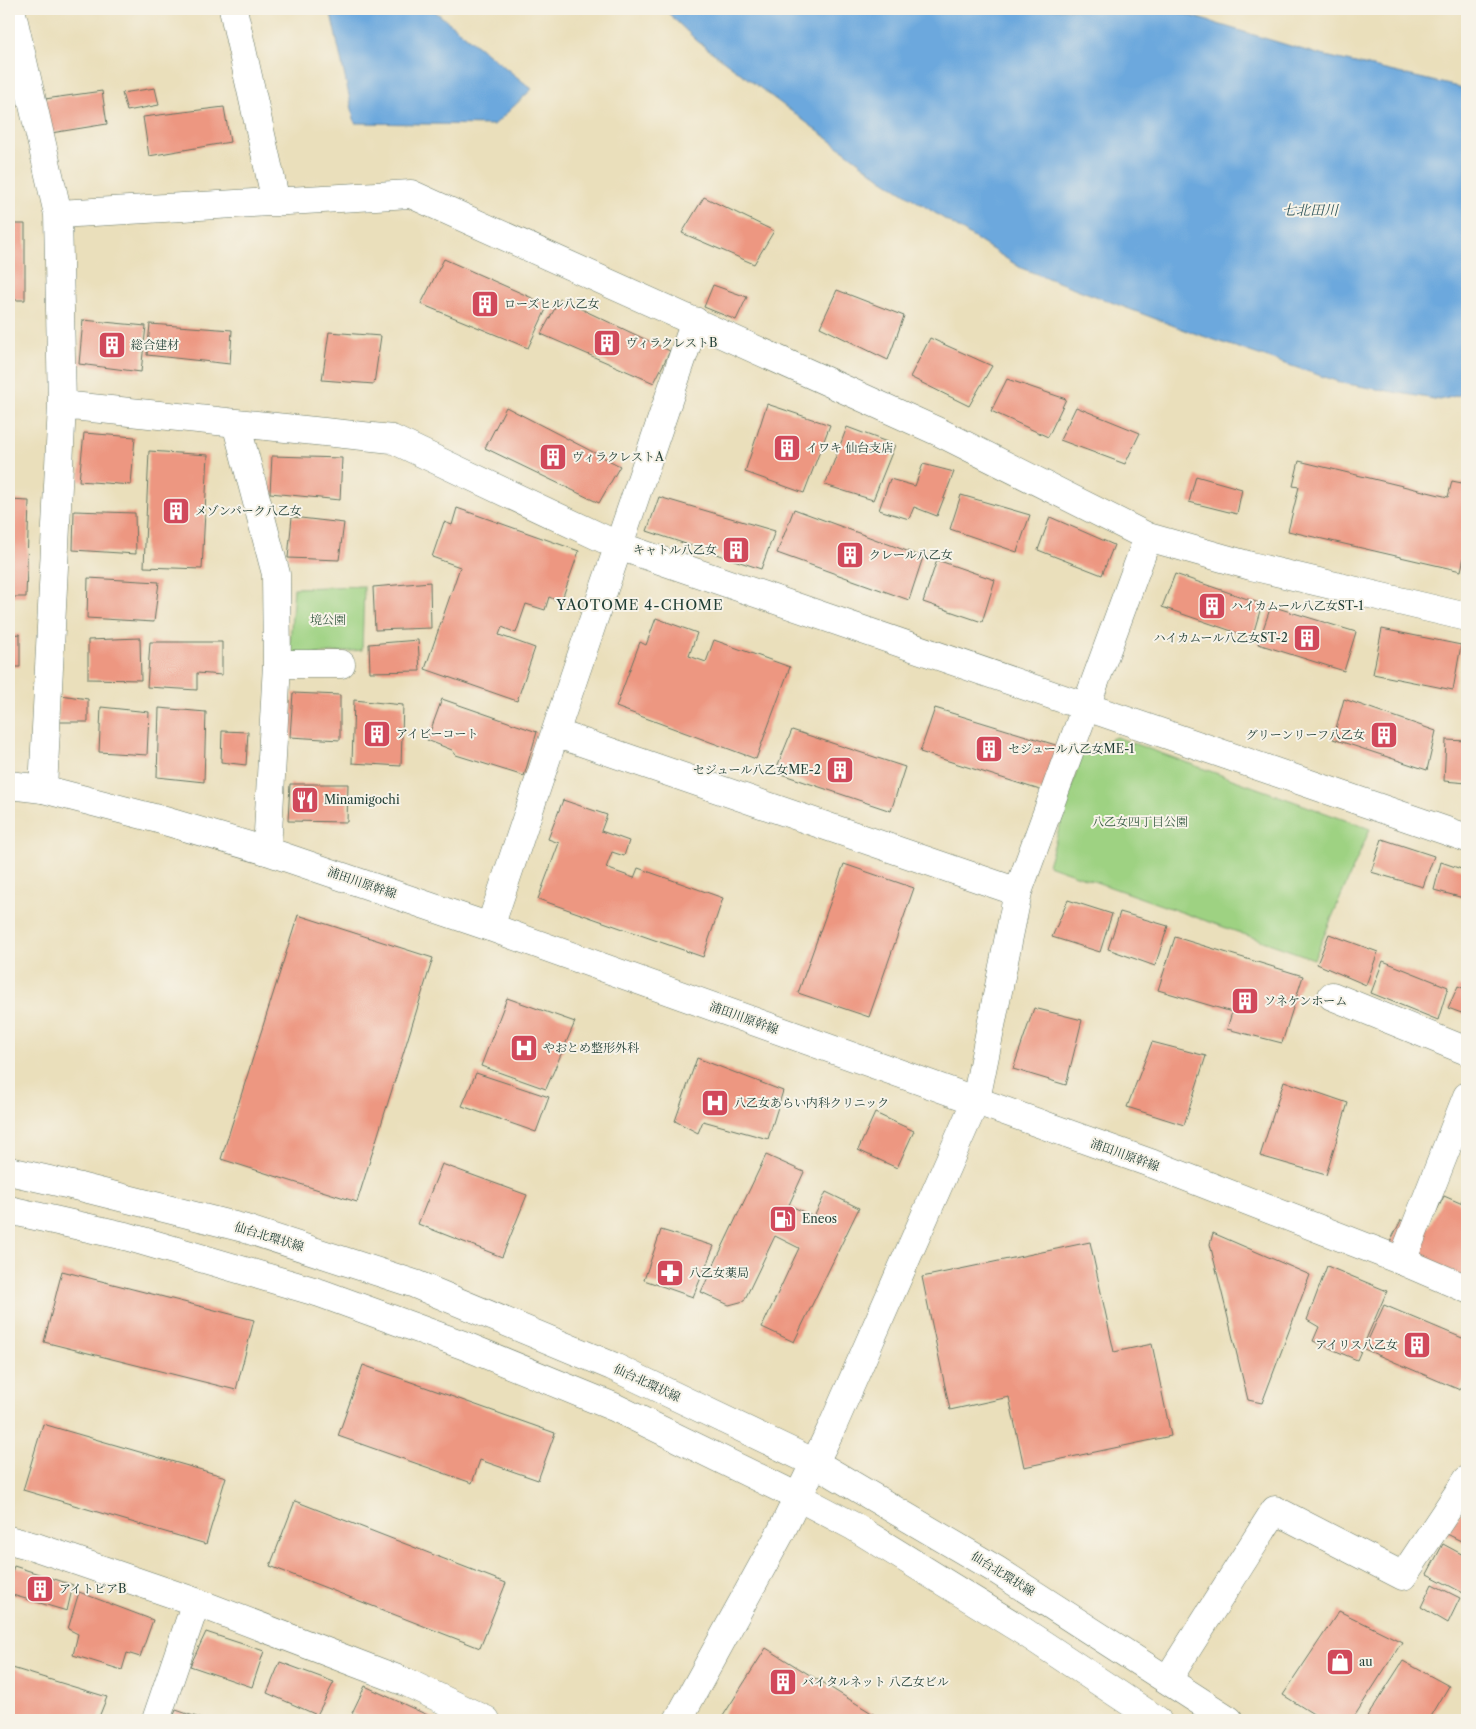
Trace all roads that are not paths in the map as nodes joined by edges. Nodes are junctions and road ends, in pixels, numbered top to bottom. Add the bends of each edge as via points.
1 (11, 9) edge
2 (232, 9) edge
3 (276, 202) junction
4 (58, 214) junction
5 (695, 322) junction
6 (62, 405) junction
7 (236, 424) junction
8 (1148, 537) junction
9 (619, 546) junction
10 (1467, 617) edge
11 (277, 664) junction
12 (341, 664) dead end
13 (1086, 706) junction
14 (555, 733) junction
15 (9, 785) edge
16 (43, 789) junction
17 (1467, 838) edge
18 (267, 851) junction
19 (1018, 892) junction
20 (490, 927) junction
21 (1332, 996) dead end
22 (1467, 1052) edge
23 (1467, 1096) edge
24 (976, 1100) junction
25 (9, 1171) edge
26 (9, 1210) edge
27 (1402, 1260) junction
28 (1467, 1289) edge
29 (815, 1463) junction
30 (1467, 1480) edge
31 (798, 1497) junction
32 (9, 1540) edge
33 (196, 1602) junction
34 (1168, 1679) junction
35 (156, 1720) edge
36 (486, 1720) edge
37 (678, 1720) edge
38 (1157, 1720) edge
39 (1229, 1720) edge

1 - 4 street
2 - 3 street
3 - 4 street
3 - 5 street via 411,194
4 - 6 street
5 - 8 street via 939,432
5 - 9 street
6 - 7 street
6 - 16 street
7 - 9 street via 392,439
7 - 11 street via 276,574
8 - 10 street via 1251,566
8 - 13 street
9 - 13 street
9 - 14 street
11 - 12 street
11 - 18 street
13 - 17 street
13 - 19 street
14 - 19 street
14 - 20 street
15 - 16 street, 浦田川原幹線
16 - 18 street, 浦田川原幹線
18 - 20 street, 浦田川原幹線
19 - 24 street
20 - 24 street, 浦田川原幹線
21 - 22 street
23 - 27 street
24 - 27 street, 浦田川原幹線
24 - 29 street
25 - 29 street, 仙台北環状線 via 243,1228 415,1284 612,1366
26 - 31 street via 129,1237 320,1293 392,1319 614,1407
27 - 28 street, 浦田川原幹線
29 - 31 street
29 - 34 street, 仙台北環状線 via 995,1569
30 - 34 street via 1402,1576 1274,1510
31 - 37 street
31 - 38 street via 853,1526 1023,1631
32 - 33 street
33 - 35 street
33 - 36 street via 408,1683
34 - 39 street, 仙台北環状線

